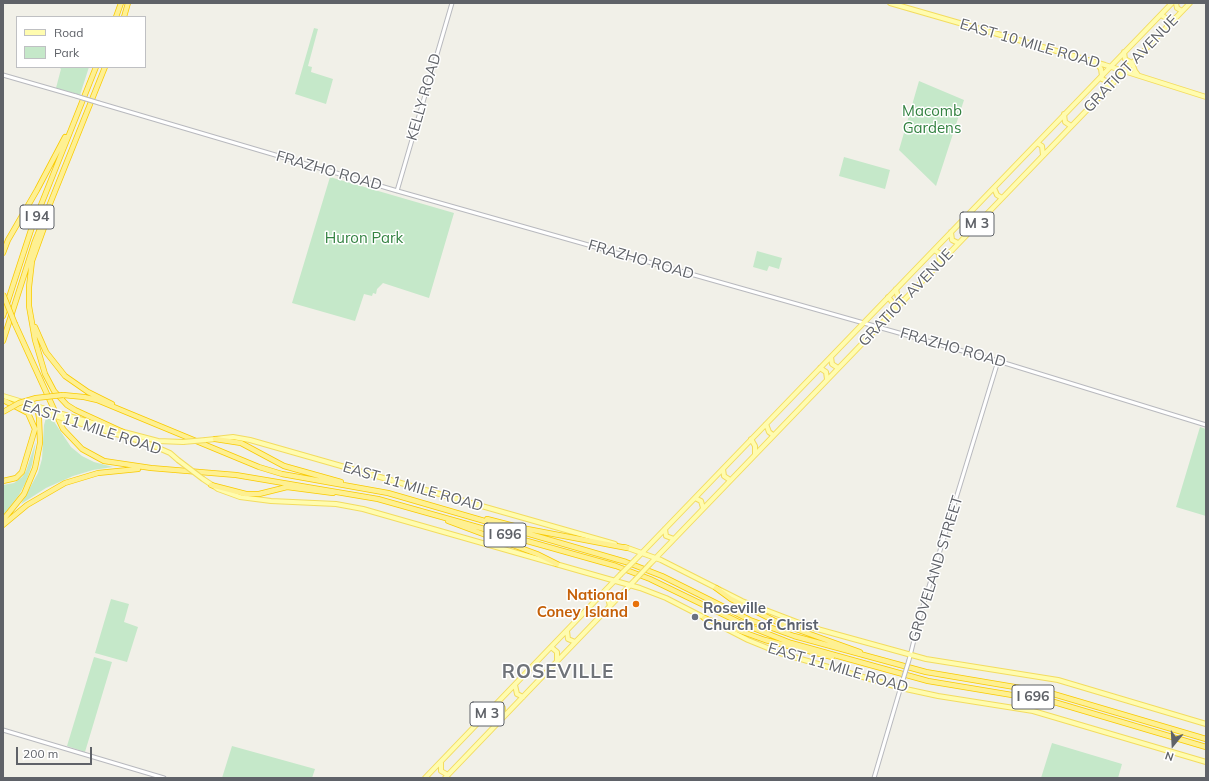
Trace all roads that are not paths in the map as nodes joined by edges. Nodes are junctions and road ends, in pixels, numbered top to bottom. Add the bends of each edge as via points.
1 (121, 3) edge
2 (130, 3) edge
3 (452, 3) edge
4 (891, 3) edge
5 (1172, 3) edge
6 (1176, 3) edge
7 (1190, 3) edge
8 (1182, 11) junction
9 (125, 15) edge
10 (1161, 15) junction
11 (116, 16) edge
12 (1167, 26) junction
13 (1124, 52) junction
14 (1097, 63) junction
15 (1132, 63) junction
16 (1110, 67) junction
17 (96, 68) edge
18 (105, 68) edge
19 (1124, 71) junction
20 (3, 75) edge
21 (1140, 76) junction
22 (1101, 77) junction
23 (1108, 88) junction
24 (1206, 97) edge
25 (1064, 114) junction
26 (74, 120) junction
27 (1071, 126) junction
28 (1037, 143) junction
29 (1043, 155) junction
30 (994, 188) junction
31 (397, 191) junction
32 (1002, 198) junction
33 (52, 202) junction
34 (15, 227) junction
35 (951, 232) junction
36 (3, 242) edge
37 (958, 243) junction
38 (934, 250) junction
39 (3, 253) edge
40 (940, 262) junction
41 (896, 289) junction
42 (3, 294) edge
43 (888, 297) junction
44 (903, 301) junction
45 (30, 310) junction
46 (893, 311) junction
47 (3, 316) edge
48 (863, 323) junction
49 (877, 327) junction
50 (3, 341) edge
51 (831, 357) junction
52 (998, 361) junction
53 (820, 368) junction
54 (838, 368) junction
55 (828, 379) junction
56 (4, 399) edge
57 (37, 408) junction
58 (3, 412) edge
59 (150, 422) junction
60 (766, 424) junction
61 (1206, 425) edge
62 (123, 432) junction
63 (774, 435) junction
64 (215, 438) junction
65 (752, 439) junction
66 (174, 443) junction
67 (170, 453) junction
68 (755, 454) junction
69 (151, 468) junction
70 (723, 469) junction
71 (730, 480) junction
72 (3, 481) edge
73 (211, 485) junction
74 (352, 486) junction
75 (348, 493) junction
76 (695, 498) junction
77 (395, 503) junction
78 (703, 508) junction
79 (462, 514) junction
80 (3, 520) edge
81 (3, 525) edge
82 (665, 529) junction
83 (674, 539) junction
84 (627, 548) junction
85 (642, 553) junction
86 (656, 558) junction
87 (557, 564) junction
88 (615, 580) junction
89 (630, 585) junction
90 (716, 588) junction
91 (601, 595) junction
92 (610, 607) junction
93 (704, 618) junction
94 (567, 630) junction
95 (575, 642) junction
96 (551, 647) junction
97 (911, 655) junction
98 (557, 660) junction
99 (857, 661) junction
100 (900, 666) junction
101 (515, 685) junction
102 (901, 688) junction
103 (522, 697) junction
104 (497, 704) junction
105 (503, 717) junction
106 (1206, 724) edge
107 (3, 730) edge
108 (1206, 739) edge
109 (1206, 748) edge
110 (1206, 762) edge
111 (441, 763) junction
112 (446, 776) edge
113 (164, 778) edge
114 (426, 778) edge
115 (874, 778) edge

1 - 11 highway
2 - 9 highway
3 - 31 street, KELLY ROAD
4 - 14 main road, EAST 10 MILE ROAD
5 - 10 main road, GRATIOT AVENUE / M 3
6 - 8 main road via 1177,8
7 - 8 main road, GRATIOT AVENUE / M 3
8 - 12 main road, GRATIOT AVENUE / M 3
10 - 12 main road via 1166,18
10 - 13 main road, GRATIOT AVENUE / M 3
12 - 15 main road, GRATIOT AVENUE / M 3
13 - 15 main road via 1125,59
13 - 16 main road, GRATIOT AVENUE / M 3
14 - 16 main road, EAST 10 MILE ROAD
14 - 22 main road via 1101,69
15 - 19 main road, GRATIOT AVENUE / M 3
15 - 21 main road
16 - 19 main road, EAST 10 MILE ROAD
16 - 22 main road, GRATIOT AVENUE / M 3
17 - 26 highway, I 94
18 - 33 highway, I 94
19 - 21 main road, EAST 10 MILE ROAD
19 - 23 main road, GRATIOT AVENUE / M 3
20 - 31 street, FRAZHO ROAD, bridge
21 - 24 main road, EAST 10 MILE ROAD
22 - 23 main road via 1106,81
22 - 25 main road, GRATIOT AVENUE / M 3
23 - 27 main road, GRATIOT AVENUE / M 3
25 - 27 main road via 1065,122
25 - 28 main road, GRATIOT AVENUE / M 3
26 - 34 highway
26 - 47 highway, I 94 via 29,237
27 - 29 main road, GRATIOT AVENUE / M 3
28 - 29 main road via 1042,146
28 - 30 main road, GRATIOT AVENUE / M 3
29 - 32 main road, GRATIOT AVENUE / M 3
30 - 32 main road via 997,195
30 - 35 main road, GRATIOT AVENUE / M 3
31 - 48 street, FRAZHO ROAD
32 - 37 main road, GRATIOT AVENUE / M 3
33 - 45 highway via 32,261
33 - 50 highway, I 94 via 35,241
34 - 36 highway
34 - 39 highway
35 - 37 main road via 952,240
35 - 38 main road, GRATIOT AVENUE / M 3
37 - 40 main road, GRATIOT AVENUE / M 3
38 - 40 main road via 939,253
38 - 41 main road, GRATIOT AVENUE / M 3
40 - 44 main road, GRATIOT AVENUE / M 3
41 - 43 main road, GRATIOT AVENUE / M 3
41 - 44 main road via 898,298
42 - 69 highway, bridge via 60,423 72,440 87,453 104,461
43 - 46 main road via 893,303
43 - 48 main road, GRATIOT AVENUE / M 3
44 - 46 main road, GRATIOT AVENUE / M 3
45 - 59 highway via 40,340 66,376 88,392
45 - 62 highway via 41,361 59,398 75,410
46 - 49 main road, GRATIOT AVENUE / M 3
48 - 49 street, FRAZHO ROAD
48 - 51 main road, GRATIOT AVENUE / M 3
49 - 52 street, FRAZHO ROAD
49 - 54 main road, GRATIOT AVENUE / M 3
51 - 53 main road, GRATIOT AVENUE / M 3
51 - 54 main road via 832,364
52 - 61 street, FRAZHO ROAD
52 - 97 street, GROVELAND STREET via 920,616
53 - 55 main road via 826,372
53 - 60 main road, GRATIOT AVENUE / M 3
54 - 55 main road, GRATIOT AVENUE / M 3
55 - 63 main road, GRATIOT AVENUE / M 3
56 - 57 main road, EAST 11 MILE ROAD
56 - 72 highway via 28,413 35,429 22,472 16,478
57 - 62 main road, EAST 11 MILE ROAD, bridge
57 - 67 main road, EAST 11 MILE ROAD, bridge
57 - 80 highway via 40,443 35,468 24,494
58 - 59 highway, bridge via 19,403 36,398 63,395 97,400
59 - 74 highway, I 696 via 259,467
60 - 63 main road via 769,432
60 - 65 main road, GRATIOT AVENUE / M 3
62 - 66 main road, EAST 11 MILE ROAD
63 - 68 main road, GRATIOT AVENUE / M 3
64 - 66 main road, EAST 11 MILE ROAD, bridge
64 - 74 highway via 241,443 284,466
64 - 84 main road, EAST 11 MILE ROAD via 233,437 250,440
65 - 68 main road
65 - 70 main road, GRATIOT AVENUE / M 3
66 - 67 main road via 169,448
67 - 73 main road, EAST 11 MILE ROAD, bridge
68 - 71 main road, GRATIOT AVENUE / M 3
69 - 75 highway, I 696 via 236,475
69 - 81 highway via 110,470 65,484 27,505
70 - 71 main road via 724,476
70 - 76 main road, GRATIOT AVENUE / M 3
71 - 78 main road, GRATIOT AVENUE / M 3
73 - 75 highway via 246,494 259,494 286,487
73 - 87 main road, EAST 11 MILE ROAD via 252,500 350,506
74 - 79 highway, I 696 via 392,494
75 - 77 highway, I 696
76 - 78 main road via 701,501
76 - 82 main road, GRATIOT AVENUE / M 3
77 - 87 highway via 510,544
77 - 99 highway, I 696 via 616,566 660,583 766,634
78 - 83 main road, GRATIOT AVENUE / M 3
79 - 84 highway
79 - 100 highway, I 696 via 630,564 662,576 772,629
82 - 83 main road via 666,536
82 - 85 main road, GRATIOT AVENUE / M 3
83 - 86 main road, GRATIOT AVENUE / M 3
84 - 85 main road, EAST 11 MILE ROAD
85 - 86 main road, EAST 11 MILE ROAD
85 - 88 main road, M 3, bridge
86 - 89 main road, M 3, bridge
86 - 90 main road, EAST 11 MILE ROAD
87 - 88 main road, EAST 11 MILE ROAD
88 - 89 main road, EAST 11 MILE ROAD
88 - 91 main road, M 3
89 - 92 main road, M 3
89 - 93 main road, EAST 11 MILE ROAD via 655,593
90 - 97 main road, EAST 11 MILE ROAD via 793,622
90 - 100 highway via 779,623
91 - 92 main road via 608,598
91 - 94 main road, M 3
92 - 95 main road, M 3
93 - 99 highway via 765,640 829,657
93 - 102 main road, EAST 11 MILE ROAD via 780,653
94 - 95 main road via 568,639
94 - 96 main road, M 3
95 - 98 main road, M 3
96 - 98 main road via 557,652
96 - 101 main road, M 3
97 - 102 street, GROVELAND STREET, bridge
97 - 106 main road, EAST 11 MILE ROAD via 940,662 1058,680
98 - 103 main road, M 3
99 - 109 highway, I 696 via 928,681 1043,700
100 - 108 highway, I 696 via 942,676 1050,693
101 - 103 main road via 516,694
101 - 104 main road, M 3
102 - 110 main road, EAST 11 MILE ROAD via 1029,710
102 - 115 street, GROVELAND STREET
103 - 105 main road, M 3
104 - 105 main road via 503,708
104 - 111 main road, M 3
105 - 112 main road, M 3
107 - 113 street
111 - 112 main road via 441,771
111 - 114 main road, M 3

